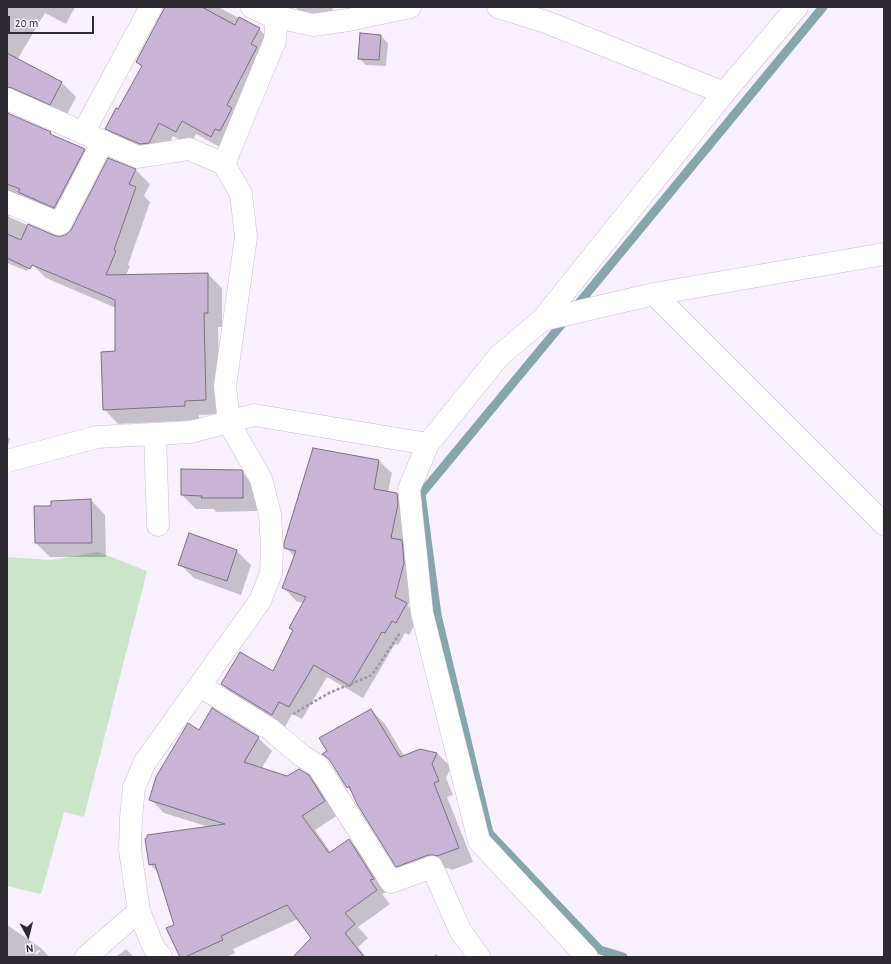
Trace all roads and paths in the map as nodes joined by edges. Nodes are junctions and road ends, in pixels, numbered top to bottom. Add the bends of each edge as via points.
1 (151, 7) edge
2 (252, 7) edge
3 (410, 7) edge
4 (498, 7) edge
5 (797, 7) edge
6 (277, 12) edge
7 (724, 93) junction
8 (7, 99) edge
9 (83, 133) junction
10 (103, 141) junction
11 (224, 164) junction
12 (7, 202) edge
13 (884, 254) edge
14 (654, 294) junction
15 (542, 320) junction
16 (229, 423) junction
17 (155, 434) junction
18 (428, 444) junction
19 (7, 461) edge
20 (884, 524) edge
21 (158, 525) dead end
22 (422, 613) junction
23 (200, 686) junction
24 (270, 729) junction
25 (139, 912) junction
26 (86, 957) edge
27 (161, 957) edge
28 (480, 957) edge
29 (587, 957) edge

1 - 9 street
2 - 6 street via 269,15
3 - 6 street via 314,25
4 - 7 street via 546,22
5 - 7 street
6 - 11 street via 275,40
7 - 15 street
8 - 9 street
9 - 10 street
10 - 11 street via 138,157 189,149
10 - 12 street via 60,224
11 - 16 street via 241,194 246,237 225,386
13 - 14 street
14 - 15 street
14 - 20 street
15 - 18 street via 499,356
16 - 17 street via 191,432
16 - 18 street via 254,415
16 - 23 street via 261,479 270,514 271,573 260,601
17 - 19 street via 97,437
17 - 21 street
18 - 22 street via 409,489
22 - 24 path via 407,622 372,675 329,693
22 - 29 street via 479,841
23 - 24 street
23 - 25 street via 145,762 134,787 130,850
24 - 28 street via 318,766 391,882 432,867 460,930
25 - 26 street
25 - 27 street via 153,946

